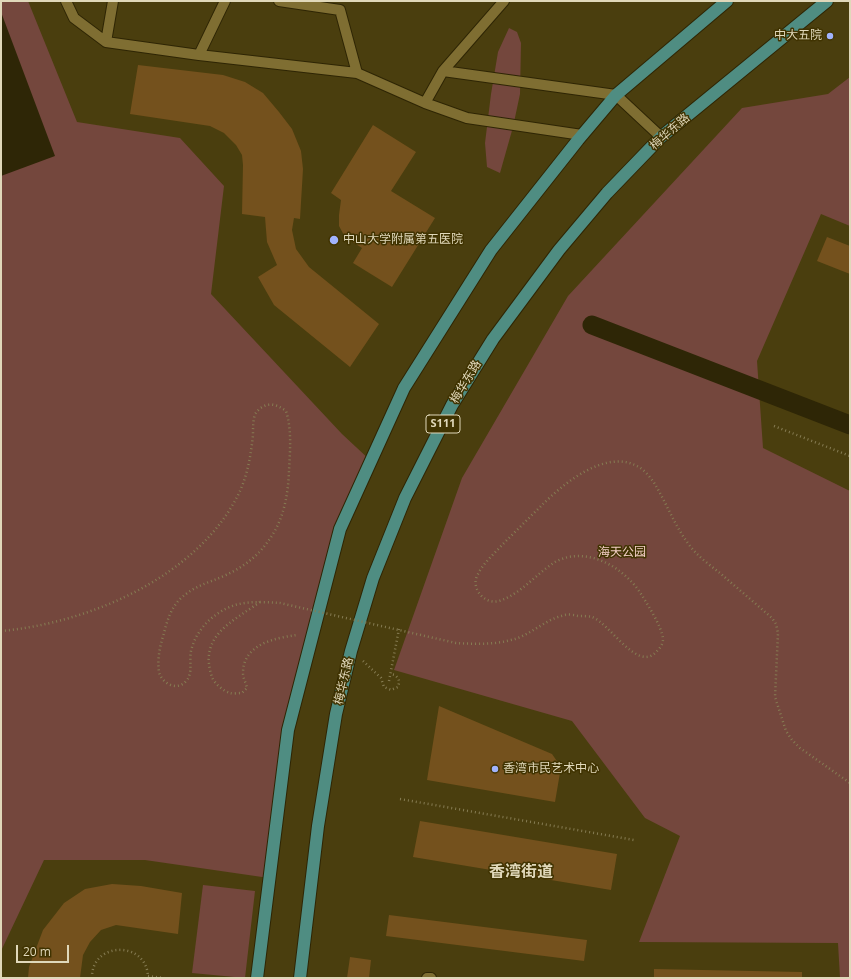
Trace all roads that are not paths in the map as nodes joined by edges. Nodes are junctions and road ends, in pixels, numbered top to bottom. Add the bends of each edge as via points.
1 (66, 1) edge
2 (113, 1) edge
3 (225, 1) edge
4 (279, 1) edge
5 (504, 1) edge
6 (727, 1) edge
7 (827, 1) edge
8 (106, 42) junction
9 (199, 55) junction
10 (443, 71) junction
11 (358, 73) junction
12 (616, 95) junction
13 (425, 104) junction
14 (582, 135) junction
15 (661, 138) junction
16 (257, 978) edge
17 (300, 978) edge
18 (427, 978) edge
19 (431, 978) edge

1 - 8 lane via 74,18
2 - 8 lane
3 - 9 lane
4 - 11 lane via 340,10
5 - 10 lane
6 - 12 main road
7 - 15 main road, 梅华东路 / S111
8 - 9 lane
9 - 11 lane
10 - 12 lane
10 - 13 lane
11 - 13 lane
12 - 14 main road
12 - 15 lane
13 - 14 lane via 467,118
14 - 16 main road via 491,250 404,388 340,529 288,730
15 - 17 main road, 梅华东路 / S111 via 607,193 558,250 493,339 452,405 405,498 373,578 351,651 336,714 318,826
18 - 19 lane

